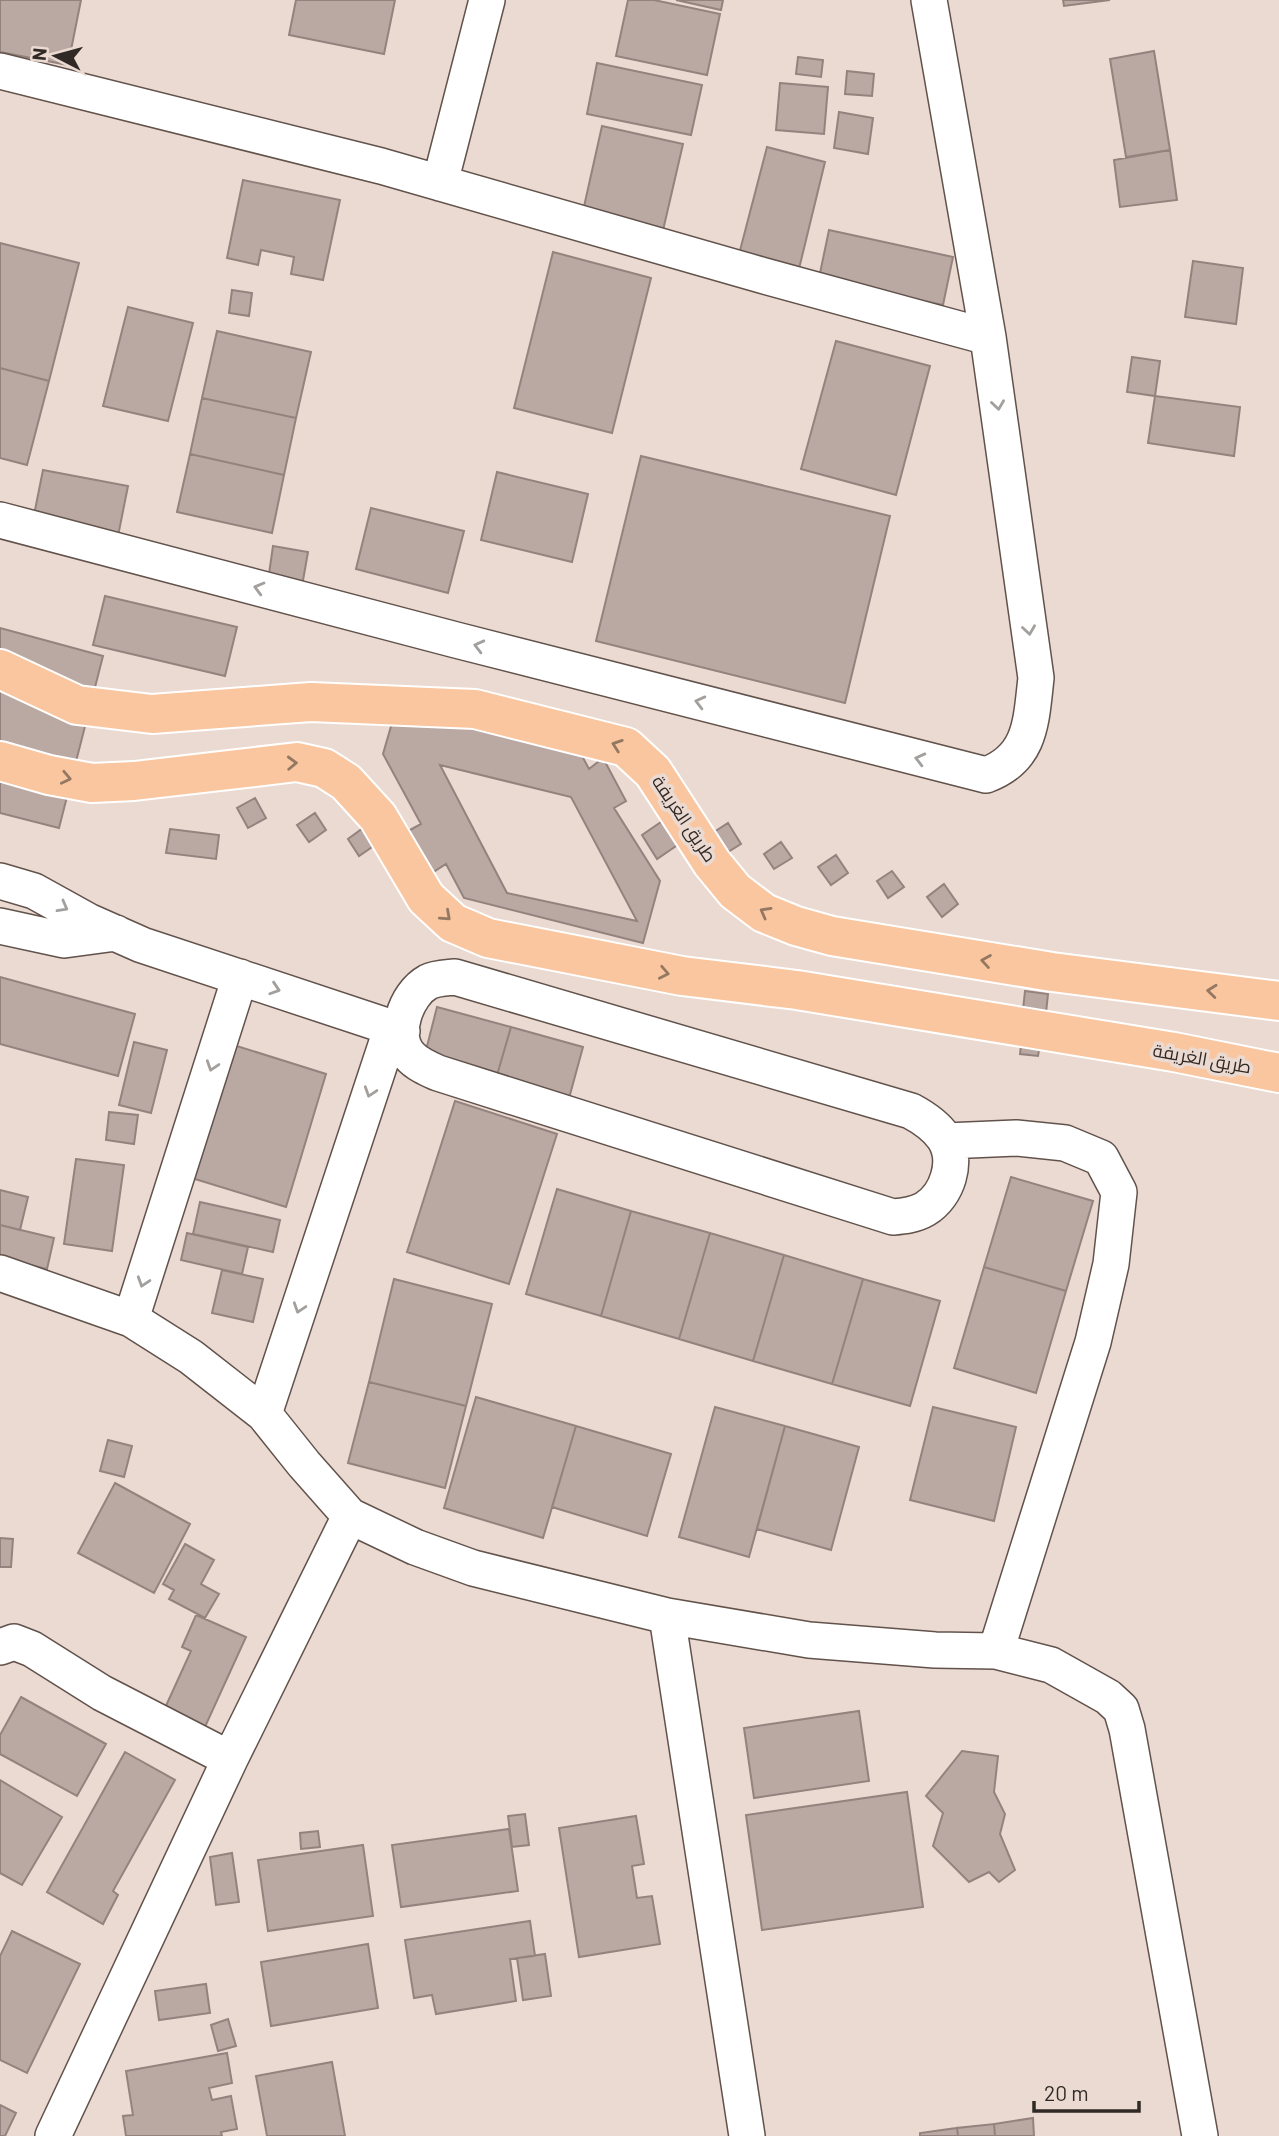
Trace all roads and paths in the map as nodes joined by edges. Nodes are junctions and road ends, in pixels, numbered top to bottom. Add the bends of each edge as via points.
1 (487, 0) edge
2 (929, 0) edge
3 (0, 71) edge
4 (440, 183) junction
5 (988, 337) junction
6 (0, 520) edge
7 (0, 669) edge
8 (0, 761) edge
9 (0, 881) edge
10 (0, 926) edge
11 (116, 933) junction
12 (240, 977) junction
13 (1279, 1001) edge
14 (397, 1029) junction
15 (1279, 1073) edge
16 (946, 1141) junction
17 (0, 1273) edge
18 (131, 1319) junction
19 (264, 1414) junction
20 (350, 1516) junction
21 (667, 1616) junction
22 (0, 1647) edge
23 (996, 1651) junction
24 (230, 1759) junction
25 (53, 2136) edge
26 (747, 2136) edge
27 (1200, 2136) edge

1 - 4 street
2 - 5 street
3 - 4 street
4 - 5 street
5 -> 6 street via 1036,678 1030,729 1018,755 986,775
13 -> 7 main road, طريق الغريفة via 1052,972 796,926 764,913 735,891 653,772 626,747 555,727 475,709 311,702 152,713 77,705
8 -> 15 main road, طريق الغريفة via 92,783 297,762 324,768 346,782 378,817 426,898 453,923 488,938 682,976 797,990
9 -> 11 street via 34,891
10 - 11 street via 64,940
11 - 12 street
12 -> 14 street
12 -> 18 street
14 - 16 street via 419,988 431,980 455,977 911,1111 926,1119
14 - 16 street via 410,1057 438,1073 893,1217 923,1211 936,1201 950,1173
14 -> 19 street
16 - 23 street via 1016,1138 1065,1143 1101,1158 1119,1192 1111,1264 1093,1342
17 - 18 street
18 - 19 street via 191,1357
19 - 20 street
20 - 21 street via 472,1568
20 - 24 street
21 - 23 street via 809,1640
21 - 26 street
22 - 24 street via 14,1642 32,1649 102,1693
23 - 27 street via 1051,1665 1121,1709
24 - 25 street

